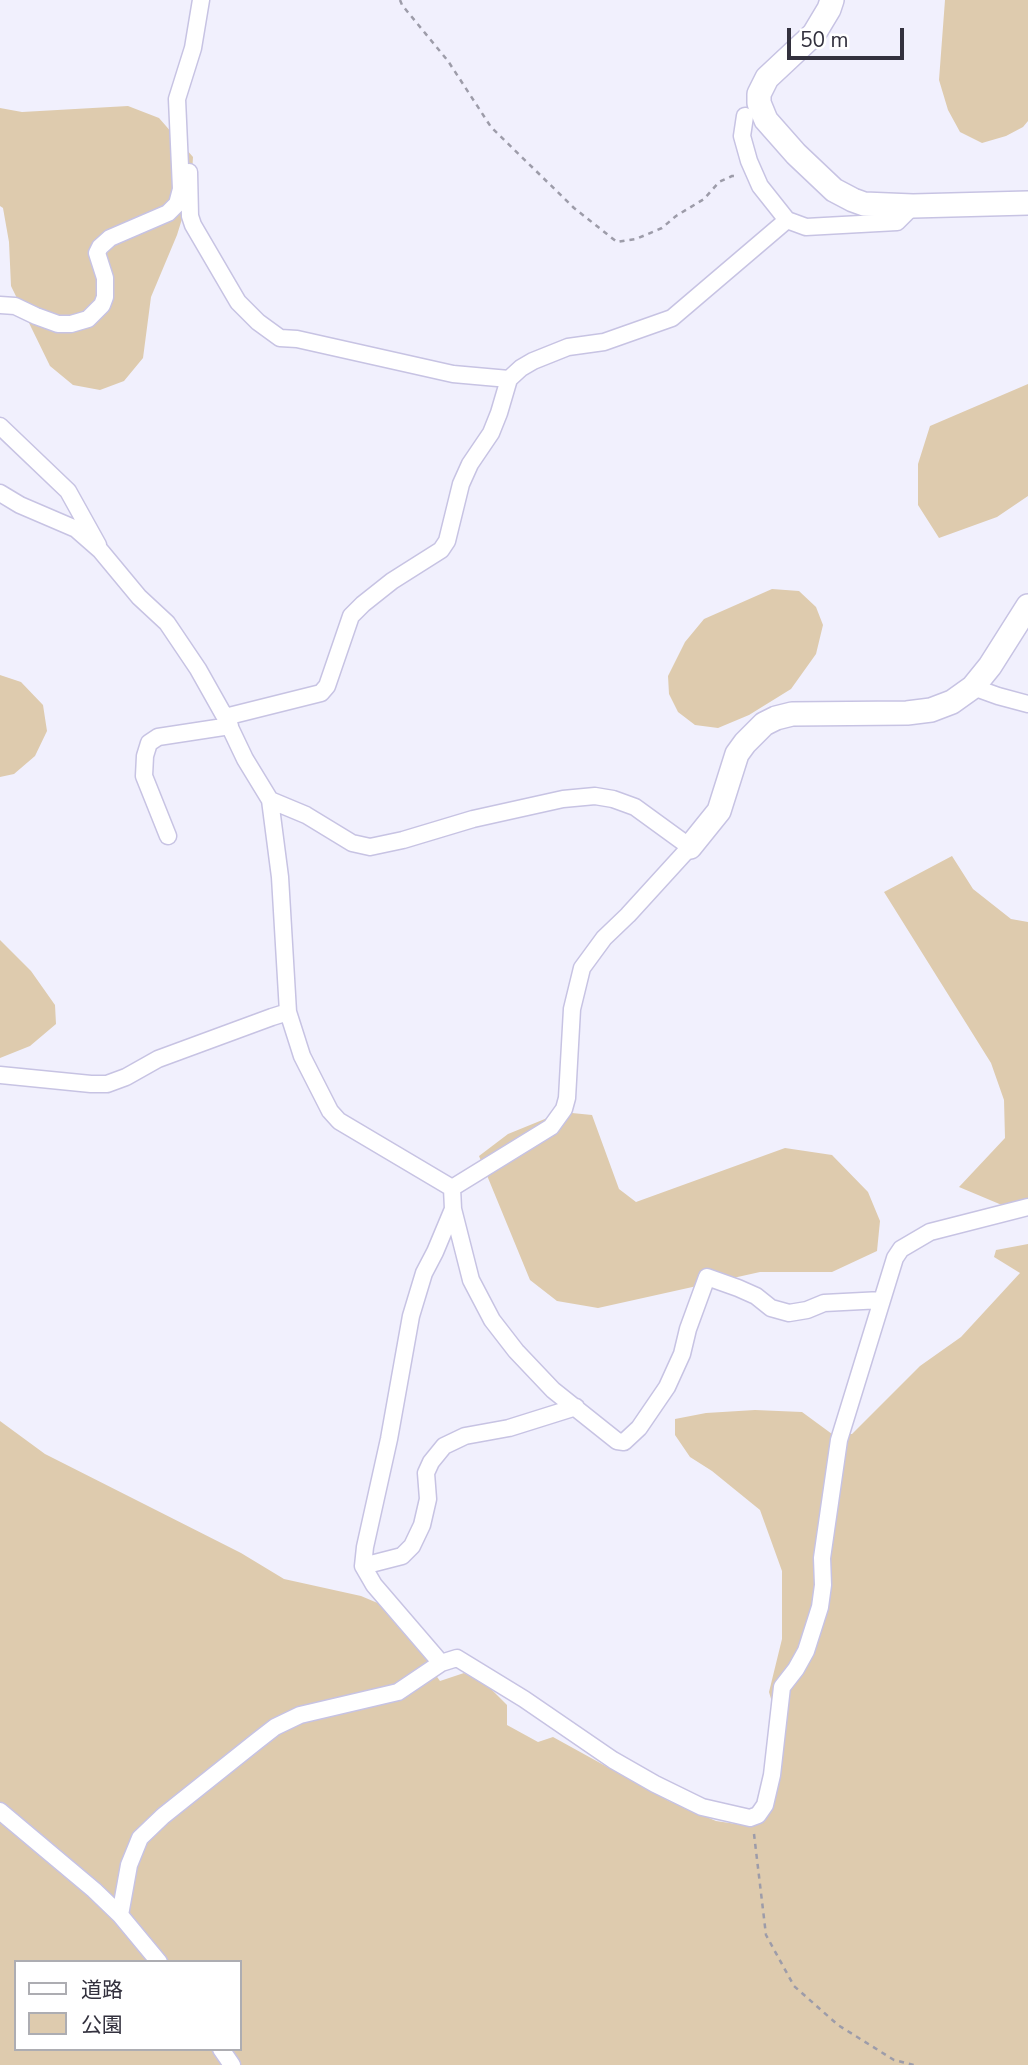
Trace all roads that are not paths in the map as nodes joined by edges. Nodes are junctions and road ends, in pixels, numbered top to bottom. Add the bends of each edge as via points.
1 (201, 0) edge
2 (832, 0) edge
3 (745, 116) dead end
4 (178, 145) junction
5 (1028, 203) edge
6 (913, 206) junction
7 (787, 219) junction
8 (0, 305) edge
9 (509, 379) junction
10 (0, 426) edge
11 (0, 493) edge
12 (100, 550) junction
13 (1028, 606) edge
14 (973, 687) junction
15 (1028, 704) edge
16 (228, 721) junction
17 (270, 800) junction
18 (168, 836) dead end
19 (690, 847) junction
20 (288, 1013) junction
21 (0, 1075) edge
22 (452, 1188) junction
23 (1028, 1207) edge
24 (453, 1209) junction
25 (881, 1300) junction
26 (576, 1407) junction
27 (363, 1566) junction
28 (441, 1663) junction
29 (0, 1811) edge
30 (120, 1914) junction
31 (157, 1960) edge

1 - 4 street via 193,48 177,99
2 - 6 street via 814,34 766,78 759,94 761,111 834,190 864,204
3 - 7 street via 742,136 755,176
4 - 8 street via 181,189 177,204 100,247 97,253 106,289 102,305 88,320 58,324 15,306
4 - 9 street via 186,146 193,225 238,302 280,338 453,374
5 - 6 street
6 - 7 street via 897,222 806,227
7 - 9 street via 672,318 604,342 568,347 533,361
9 - 16 street via 491,433 461,484 441,550 392,581 351,615 321,693
10 - 12 street via 68,491
11 - 12 street via 76,529
12 - 16 street via 167,623
13 - 14 street
14 - 15 street
14 - 19 street via 931,710 800,713 764,724 737,754 719,811
16 - 17 street
16 - 18 street via 149,743 144,776
17 - 19 street via 352,843 370,847 473,819 595,796 635,807
17 - 20 street
19 - 22 street via 604,938 582,968 572,1009 567,1098 558,1118 551,1128
20 - 21 street via 158,1059 107,1084
20 - 22 street via 302,1056 330,1111
22 - 24 street
23 - 25 street via 938,1230 910,1242 895,1258
24 - 26 street via 471,1280 492,1320 553,1390
24 - 27 street via 424,1273 411,1316
25 - 26 street via 824,1303 789,1313 707,1277 675,1372 630,1439 617,1441
25 - 28 street via 839,1440 820,1607 806,1651 782,1687 772,1775 758,1815 750,1818 702,1807 613,1760 457,1658
26 - 27 street via 465,1436 444,1446 426,1473 428,1499 422,1525 408,1552
27 - 28 street
28 - 30 street via 398,1692 288,1720 246,1749 140,1838 129,1865
29 - 30 street
30 - 31 street

